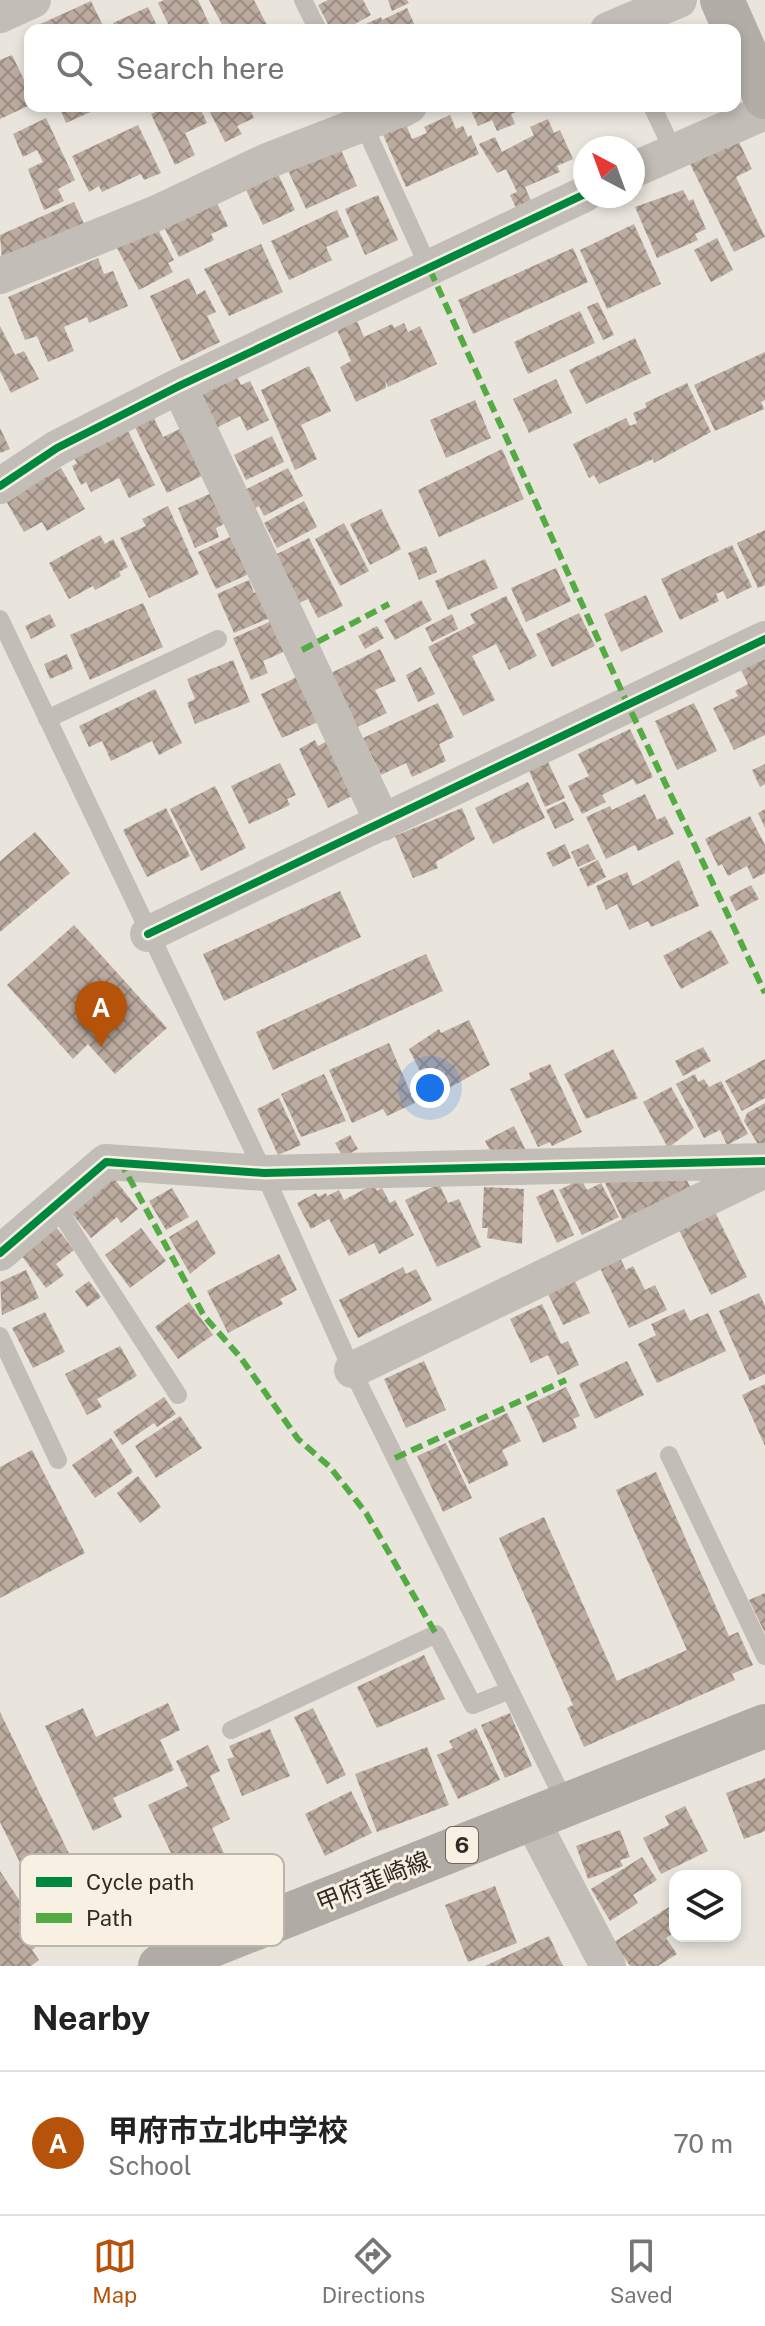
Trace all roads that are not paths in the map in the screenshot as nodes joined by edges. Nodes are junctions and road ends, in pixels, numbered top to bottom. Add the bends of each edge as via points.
1 (33, 0) edge
2 (303, 0) edge
3 (679, 0) edge
4 (722, 0) edge
5 (0, 15) edge
6 (315, 24) edge
7 (625, 24) edge
8 (733, 24) edge
9 (741, 43) edge
10 (765, 97) edge
11 (655, 112) edge
12 (765, 112) edge
13 (360, 115) edge
14 (673, 150) junction
15 (645, 164) edge
16 (573, 200) edge
17 (430, 270) junction
18 (0, 276) edge
19 (179, 386) junction
20 (0, 486) edge
21 (0, 619) edge
22 (218, 639) dead end
23 (765, 639) edge
24 (47, 719) junction
25 (383, 823) junction
26 (148, 934) junction
27 (765, 1161) edge
28 (765, 1170) edge
29 (264, 1173) junction
30 (56, 1206) junction
31 (0, 1253) edge
32 (0, 1336) edge
33 (352, 1370) junction
34 (178, 1395) dead end
35 (669, 1455) dead end
36 (58, 1460) dead end
37 (765, 1656) edge
38 (510, 1690) junction
39 (765, 1726) edge
40 (231, 1730) dead end
41 (548, 1810) junction
42 (284, 1916) edge
43 (210, 1946) edge
44 (160, 1966) edge
45 (608, 1966) edge

1 - 5 street
2 - 6 lane
3 - 7 street
4 - 8 main road
9 - 10 main road
11 - 14 lane
12 - 14 street
13 - 17 lane
13 - 18 street
14 - 15 street
16 - 17 street
17 - 19 street
19 - 20 street via 57,448
19 - 25 street
21 - 24 lane
22 - 24 lane
23 - 25 street
24 - 26 lane
25 - 26 street
26 - 29 lane
27 - 29 street
28 - 33 street
29 - 30 street via 106,1162
29 - 33 lane
30 - 31 street
30 - 34 lane
32 - 36 lane
33 - 38 lane
35 - 37 lane
38 - 40 lane via 473,1705 436,1634
38 - 41 lane
39 - 41 main road, 甲府韮崎線 / 6
41 - 42 main road, 甲府韮崎線 / 6
41 - 45 street
43 - 44 main road, 甲府韮崎線 / 6

